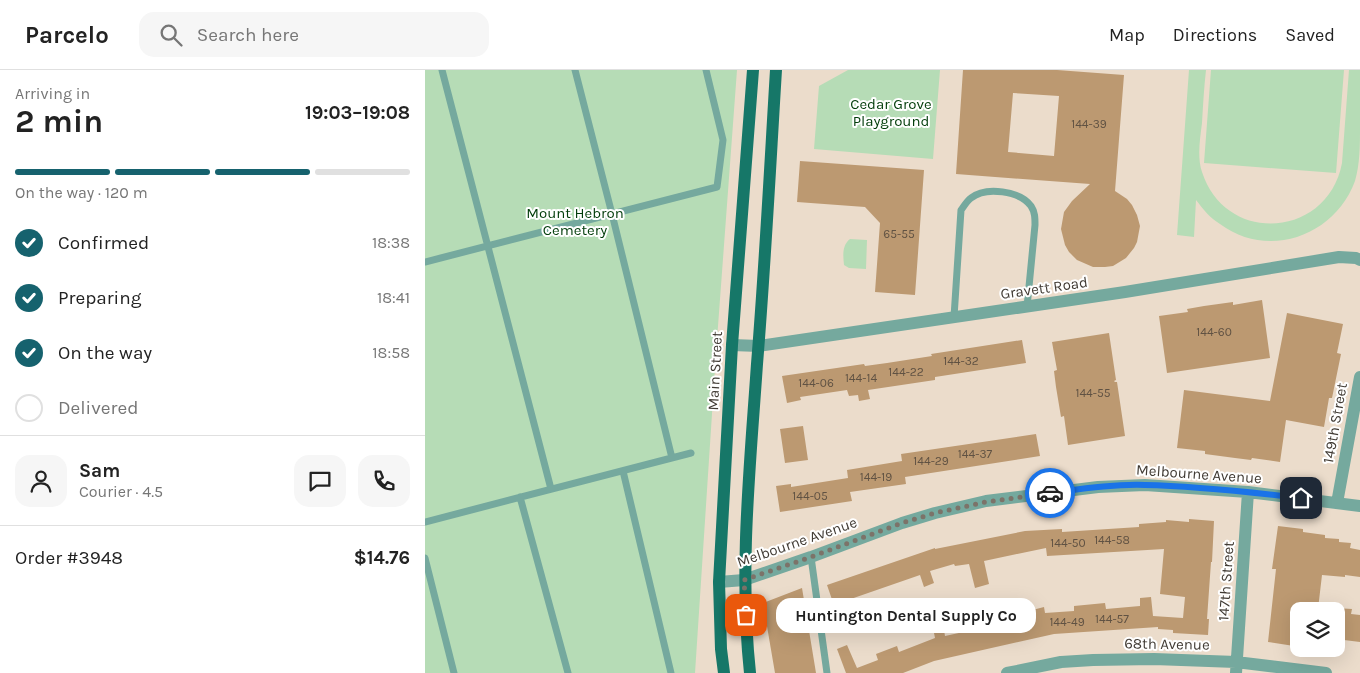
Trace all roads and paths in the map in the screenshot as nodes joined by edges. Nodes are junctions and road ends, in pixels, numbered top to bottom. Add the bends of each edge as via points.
1 (443, 70) edge
2 (575, 70) edge
3 (707, 70) edge
4 (753, 70) edge
5 (776, 70) edge
6 (613, 214) junction
7 (488, 246) junction
8 (1360, 260) edge
9 (425, 262) edge
10 (1027, 307) junction
11 (954, 317) junction
12 (732, 345) junction
13 (759, 346) junction
14 (1360, 377) edge
15 (691, 453) dead end
16 (672, 458) junction
17 (623, 471) junction
18 (551, 489) junction
19 (1248, 492) junction
20 (520, 497) junction
21 (1337, 503) junction
22 (1360, 506) edge
23 (425, 522) edge
24 (811, 557) junction
25 (425, 558) edge
26 (744, 580) junction
27 (719, 582) junction
28 (1236, 667) edge
29 (1044, 669) edge
30 (454, 673) edge
31 (567, 673) edge
32 (671, 673) edge
33 (724, 673) edge
34 (750, 673) edge
35 (827, 673) edge
36 (1007, 673) edge
37 (1326, 673) edge

1 - 7 lane
2 - 6 lane
3 - 6 lane via 723,140 717,187
4 - 12 main road, Main Street
5 - 13 main road
6 - 7 lane
6 - 16 lane
7 - 9 lane
7 - 18 lane
8 - 10 street, Gravett Road via 1339,256
10 - 11 street, Gravett Road
10 - 11 lane via 1035,213 1019,196 980,192 970,198 961,210
11 - 13 street, Gravett Road
12 - 13 street, Gravett Road
12 - 27 main road, Main Street
13 - 26 main road
14 - 21 street, 149th Street
15 - 16 lane
16 - 17 lane
17 - 18 lane
17 - 32 lane
18 - 20 lane
19 - 21 street, Melbourne Avenue
19 - 24 street, Melbourne Avenue via 1145,485 1098,487 986,502 902,523
19 - 28 street, 147th Street
20 - 23 lane
20 - 31 lane
21 - 22 street, Melbourne Avenue
24 - 26 street, Melbourne Avenue
24 - 35 lane
25 - 30 lane
26 - 27 street, Melbourne Avenue
26 - 34 main road
27 - 33 main road, Main Street
28 - 29 street, 68th Avenue via 1153,659 1061,662
28 - 37 street, 68th Avenue
29 - 36 street, 68th Avenue

